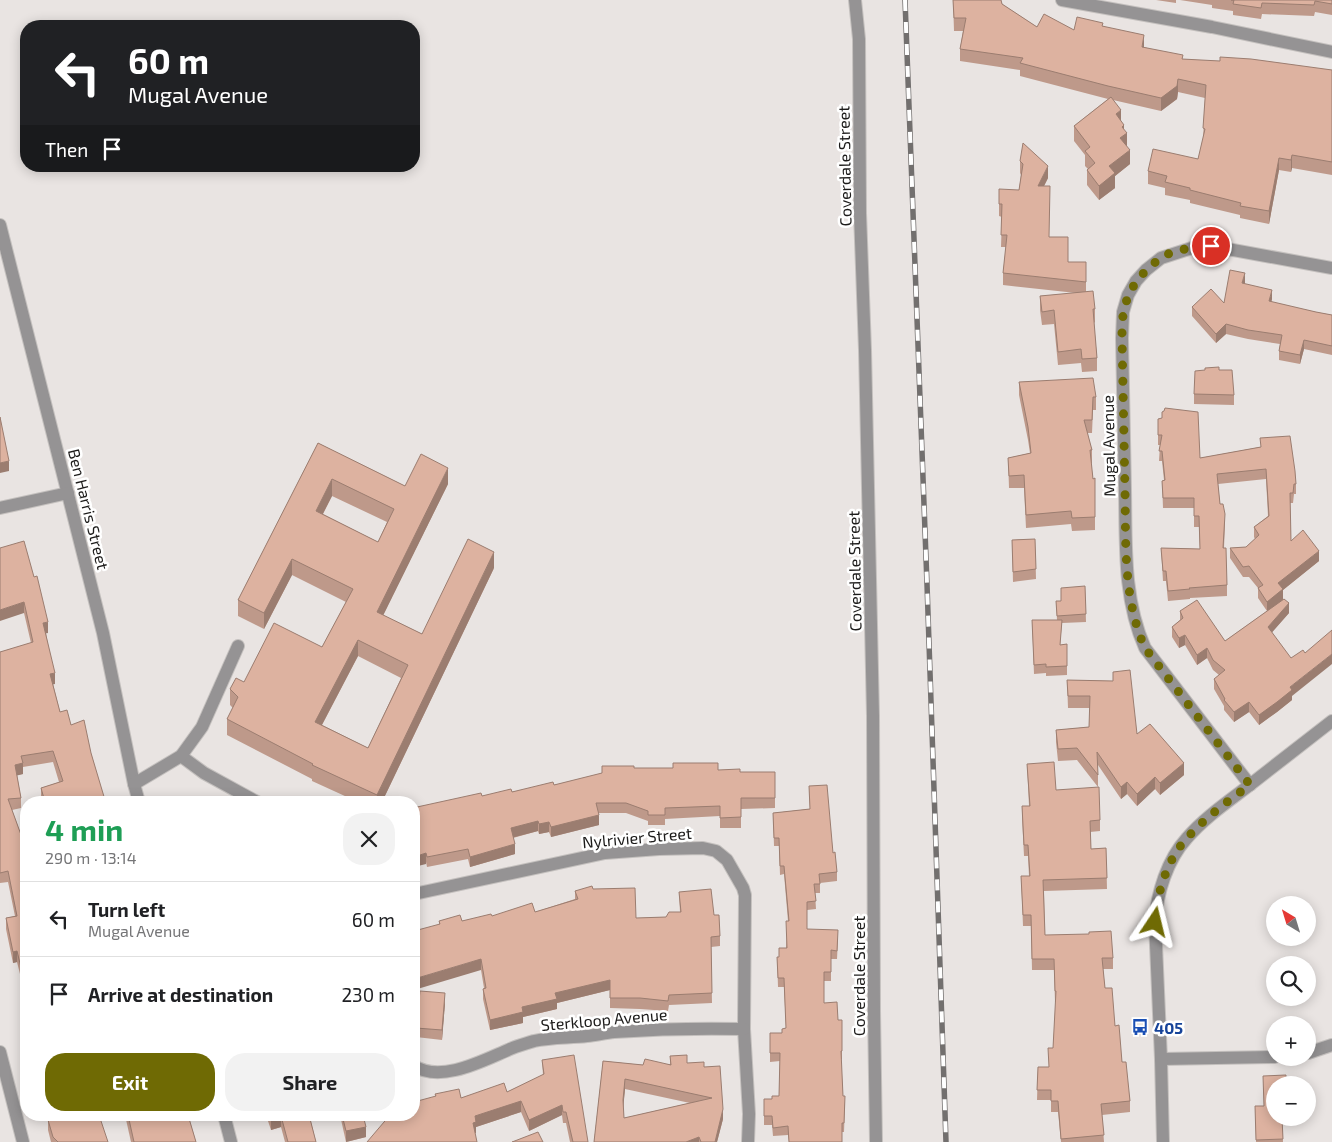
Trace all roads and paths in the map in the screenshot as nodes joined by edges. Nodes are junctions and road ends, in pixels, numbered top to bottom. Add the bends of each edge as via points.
1 (855, 0) edge
2 (1062, 0) edge
3 (1332, 52) edge
4 (0, 225) edge
5 (1332, 268) edge
6 (68, 493) junction
7 (0, 508) edge
8 (238, 646) dead end
9 (1332, 720) edge
10 (181, 756) junction
11 (134, 784) junction
12 (1250, 785) junction
13 (137, 796) edge
14 (246, 796) edge
15 (420, 893) edge
16 (744, 1028) junction
17 (1332, 1045) edge
18 (1316, 1050) edge
19 (0, 1052) edge
20 (1266, 1057) edge
21 (1161, 1059) junction
22 (420, 1069) edge
23 (226, 1121) edge
24 (23, 1142) edge
25 (231, 1142) edge
26 (748, 1142) edge
27 (876, 1142) edge
28 (1163, 1142) edge

1 - 27 street, Coverdale Street via 859,39 860,213 873,716
2 - 3 street
4 - 6 street, Ben Harris Street
5 - 12 street, Mugal Avenue via 1198,246 1161,258 1146,270 1128,295 1123,312 1126,562 1138,631 1145,648
6 - 7 street
6 - 11 street, Ben Harris Street via 103,633
8 - 10 street via 202,727
9 - 12 street
10 - 11 street
10 - 14 street
11 - 13 street, Ben Harris Street
12 - 21 street via 1186,838 1164,877 1155,934
15 - 16 street, Nylrivier Street via 605,853 703,848 716,851 727,860 743,888
16 - 22 street, Sterkloop Avenue via 612,1032 558,1038 536,1041 447,1072
16 - 26 street, Nylrivier Street
17 - 18 street
19 - 24 street
20 - 21 street
21 - 28 street
23 - 25 street

